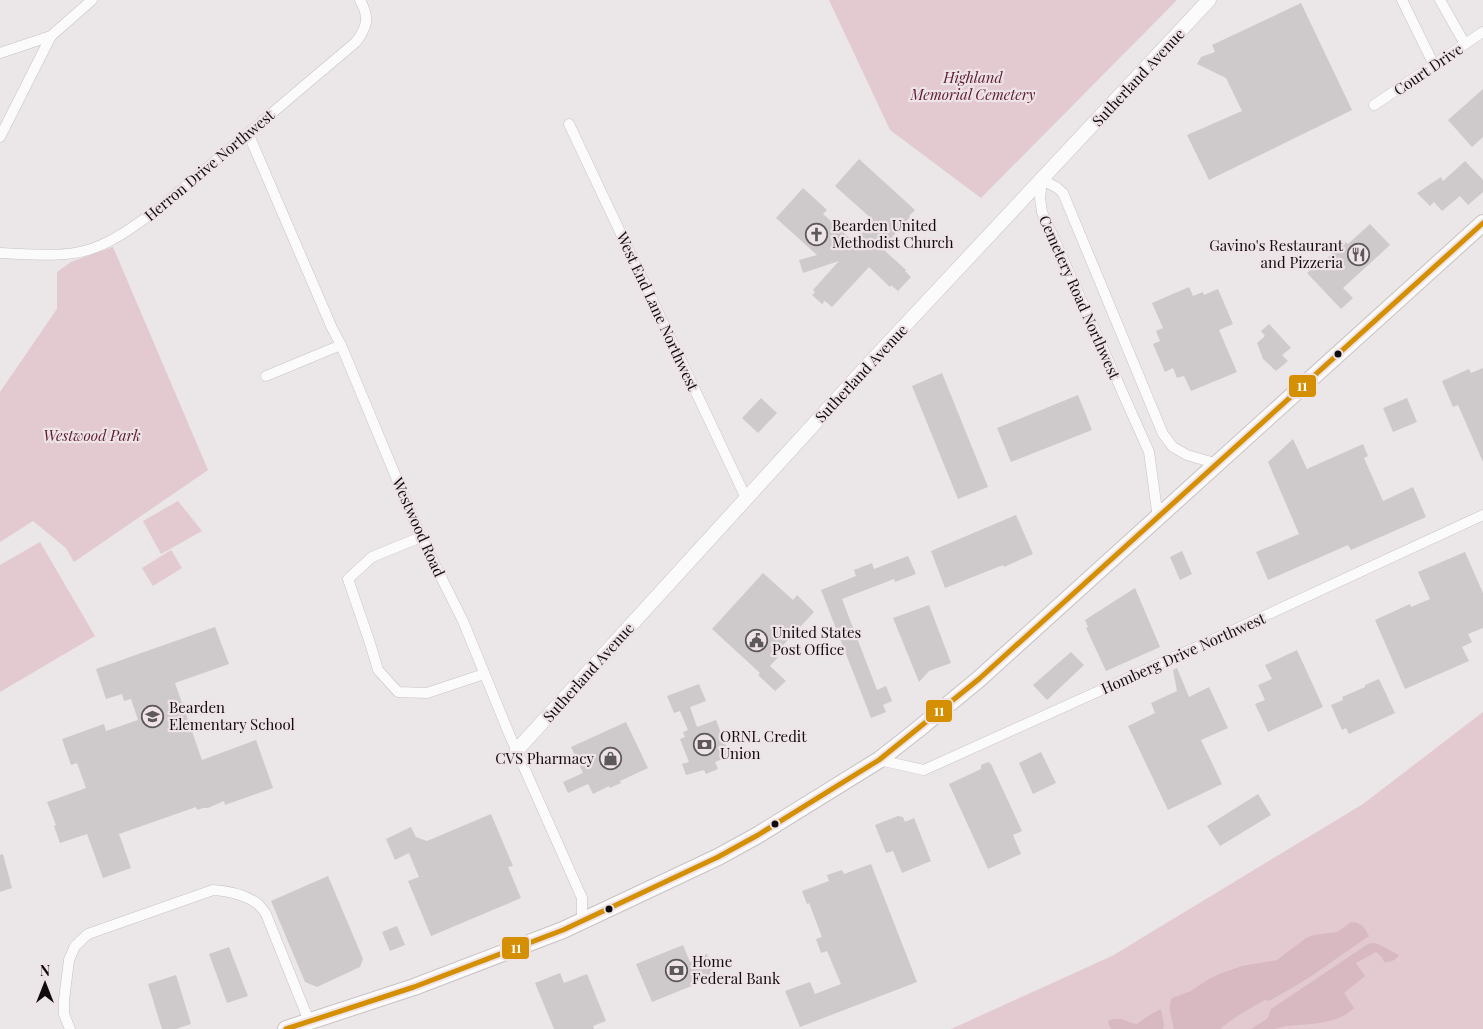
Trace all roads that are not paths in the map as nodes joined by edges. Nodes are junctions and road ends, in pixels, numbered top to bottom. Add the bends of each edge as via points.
1 (92, 0) edge
2 (360, 0) edge
3 (1209, 0) edge
4 (1402, 0) edge
5 (1440, 0) edge
6 (1483, 32) edge
7 (51, 36) junction
8 (1465, 44) junction
9 (0, 53) edge
10 (1434, 64) junction
11 (1374, 105) dead end
12 (569, 124) dead end
13 (248, 133) junction
14 (0, 137) edge
15 (1042, 180) junction
16 (1483, 223) edge
17 (0, 253) edge
18 (341, 345) junction
19 (266, 376) dead end
20 (1218, 464) junction
21 (746, 498) junction
22 (1483, 515) edge
23 (1158, 518) junction
24 (421, 537) junction
25 (484, 674) junction
26 (517, 750) junction
27 (878, 760) junction
28 (582, 922) junction
29 (309, 1021) junction
30 (70, 1029) edge
31 (286, 1029) edge

1 - 7 street
2 - 13 street, Herron Drive Northwest via 367,19 356,42
3 - 15 street, Sutherland Avenue
4 - 10 street
5 - 8 street
6 - 8 street, Court Drive
7 - 9 street
7 - 14 street
8 - 10 street, Court Drive
10 - 11 street, Court Drive
12 - 21 street, West End Lane Northwest
13 - 17 street, Herron Drive Northwest via 161,207 105,244 72,254
13 - 18 street, Westwood Road
15 - 20 street, Cemetery Road Northwest via 1063,193 1163,434 1173,447
15 - 21 street, Sutherland Avenue
15 - 23 street, Cemetery Road Northwest via 1042,212 1149,452
16 - 20 main road
18 - 19 street
18 - 24 street, Westwood Road
20 - 23 main road
21 - 26 street, Sutherland Avenue
22 - 27 street, Homberg Drive Northwest via 924,770
23 - 27 main road via 979,679
24 - 25 street, Westwood Road via 463,621
24 - 25 street via 372,557 348,579 378,670 398,692 427,693
25 - 26 street, Westwood Road
26 - 28 street, Westwood Road via 582,898
27 - 28 main road via 718,857
28 - 29 main road via 434,980
29 - 30 street via 266,914 258,904 238,895 213,890 88,934 76,946 69,960 64,1014
29 - 31 main road

